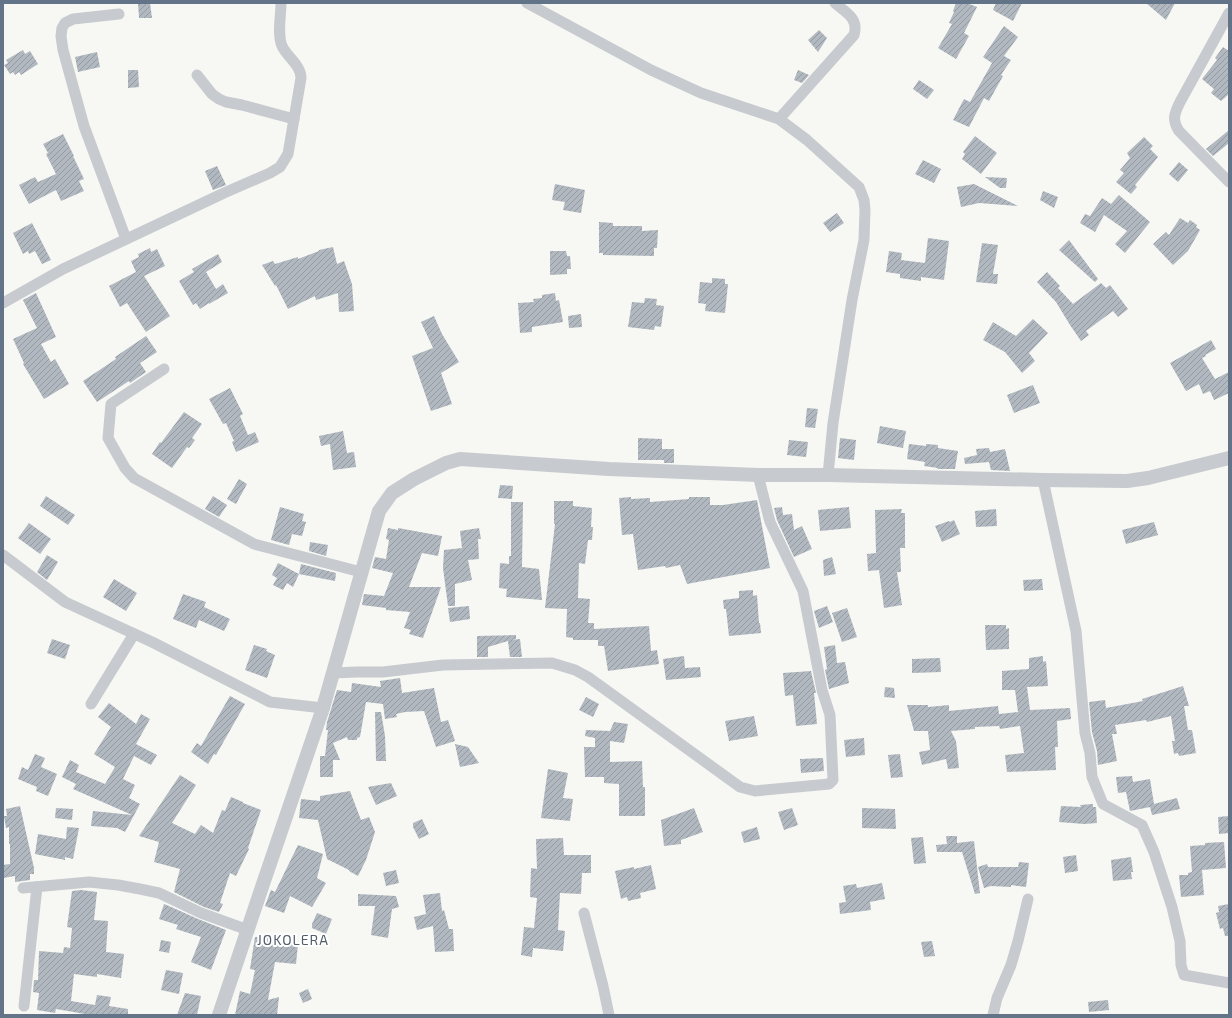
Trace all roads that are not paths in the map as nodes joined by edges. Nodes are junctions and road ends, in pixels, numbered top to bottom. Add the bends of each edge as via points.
1 (282, 3) edge
2 (835, 3) edge
3 (533, 4) edge
4 (1229, 13) edge
5 (119, 14) dead end
6 (197, 75) dead end
7 (294, 119) junction
8 (779, 119) junction
9 (1229, 182) edge
10 (126, 239) junction
11 (3, 303) edge
12 (164, 369) dead end
13 (1229, 458) edge
14 (758, 475) junction
15 (828, 475) junction
16 (1043, 480) junction
17 (3, 555) edge
18 (360, 572) junction
19 (134, 634) junction
20 (333, 673) junction
21 (91, 704) dead end
22 (323, 708) junction
23 (37, 887) junction
24 (23, 888) dead end
25 (1028, 899) dead end
26 (584, 913) dead end
27 (248, 930) junction
28 (1229, 983) edge
29 (24, 1006) dead end
30 (220, 1015) edge
31 (609, 1015) edge
32 (993, 1015) edge

1 - 7 street via 282,46 301,74
2 - 8 street via 856,23 854,35
3 - 8 street via 651,70 701,93
4 - 9 street via 1180,102 1174,118 1174,124 1179,131
5 - 10 street via 73,19 65,23 61,36 84,126
6 - 7 street via 219,99
7 - 10 street via 288,154 280,167
8 - 15 street via 807,140 858,187 864,200 864,240 833,423
10 - 11 street via 62,269
12 - 18 street via 111,404 108,438 125,468 134,478 254,544
13 - 16 street via 1127,481
14 - 15 street
14 - 18 street via 609,470 460,458 414,479 392,493 379,511
14 - 20 street via 770,522 803,591 822,690 830,715 833,780 829,784 756,791 740,787 588,677 552,663 443,665 383,672
15 - 16 street
16 - 28 street via 1076,631 1085,733 1092,777 1103,804 1142,825 1172,907 1184,975
17 - 19 street via 65,602
18 - 20 street
19 - 21 street
19 - 22 street via 270,702
20 - 22 street
22 - 27 street
23 - 24 street
23 - 27 street via 89,882 140,889 159,893 201,913
23 - 29 street
25 - 32 street via 1011,965
26 - 31 street
27 - 30 street

